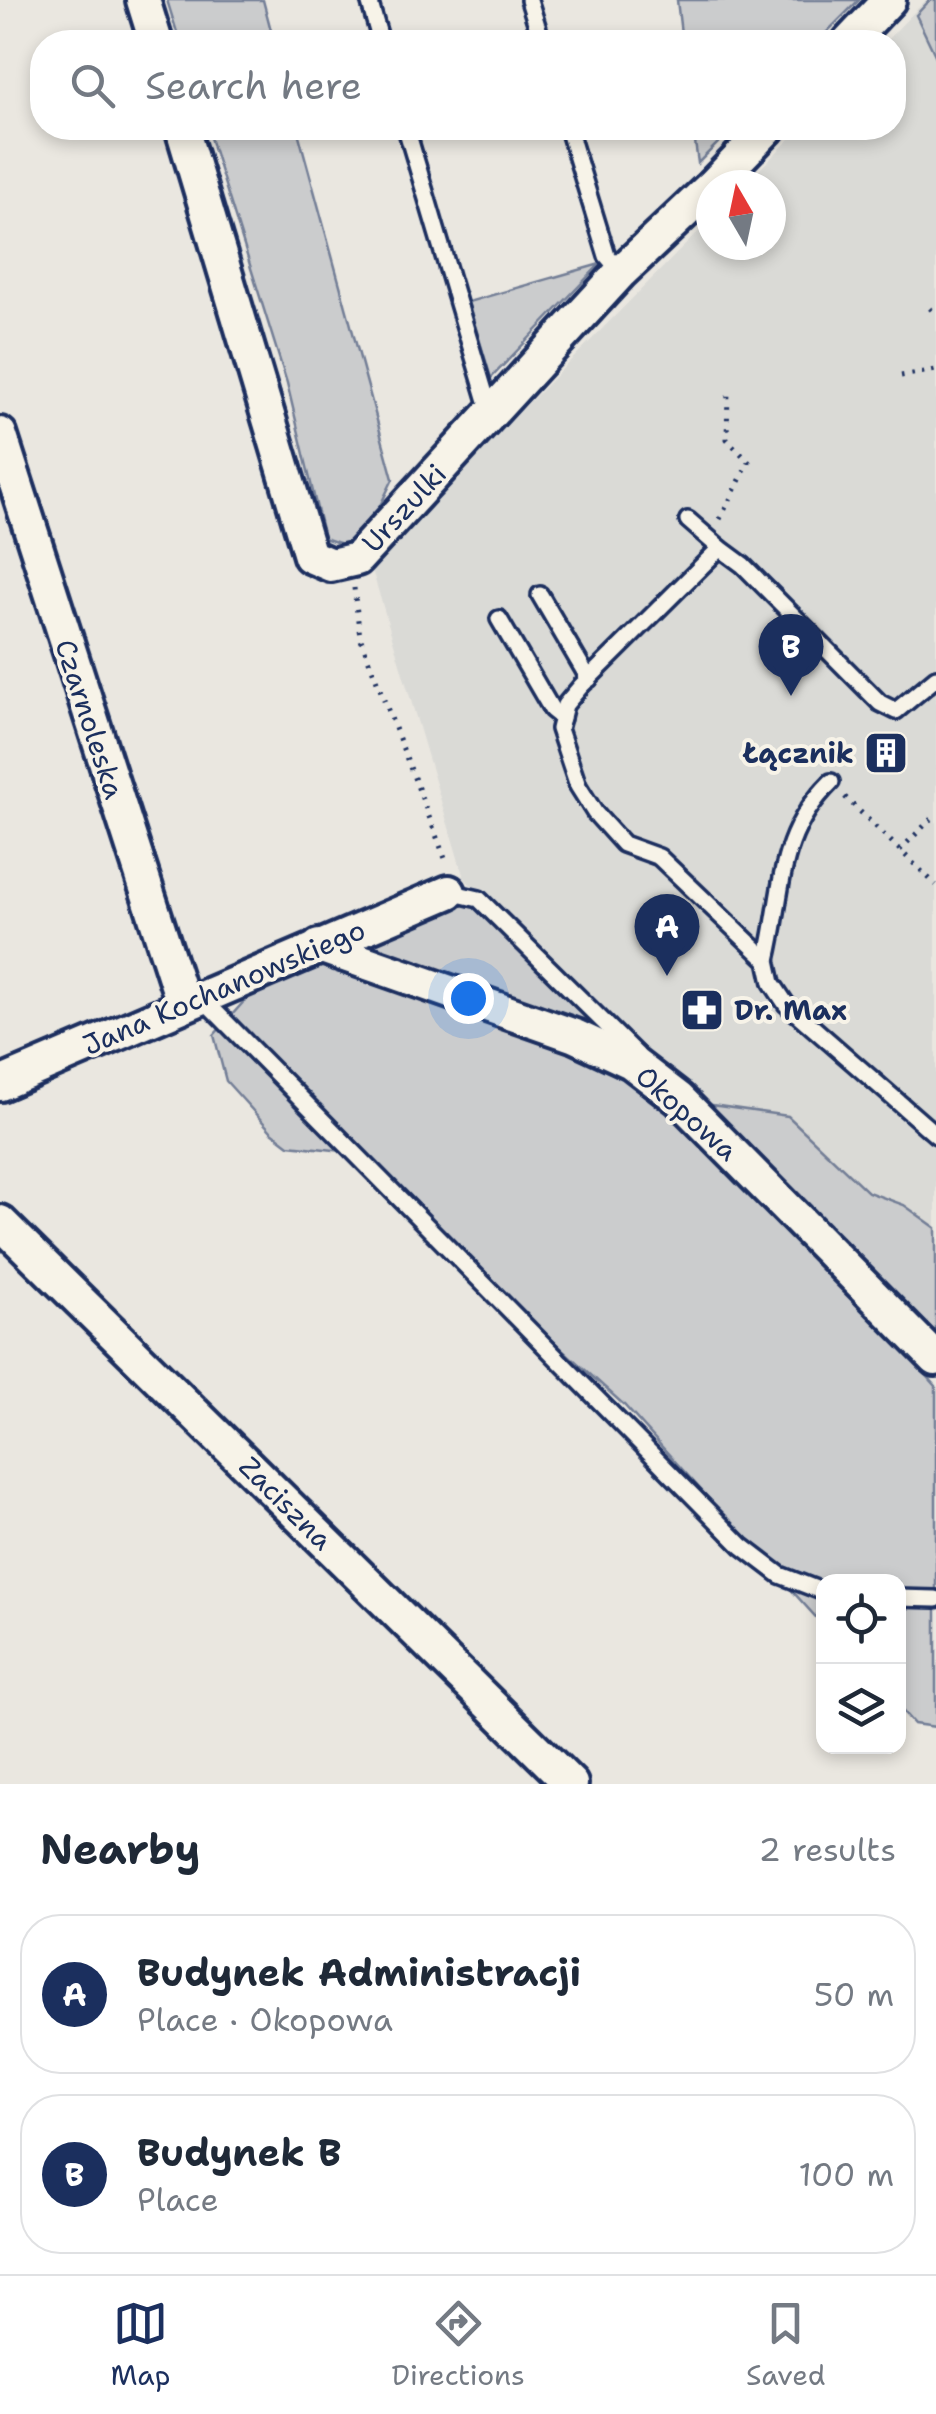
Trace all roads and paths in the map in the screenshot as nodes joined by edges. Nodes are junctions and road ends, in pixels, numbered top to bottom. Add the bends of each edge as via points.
1 (143, 0) edge
2 (369, 0) edge
3 (529, 0) edge
4 (889, 0) edge
5 (152, 30) edge
6 (378, 30) edge
7 (538, 30) edge
8 (860, 30) edge
9 (186, 140) edge
10 (410, 140) edge
11 (572, 140) edge
12 (756, 140) edge
13 (727, 170) edge
14 (696, 201) edge
15 (621, 272) junction
16 (930, 308) dead end
17 (936, 315) edge
18 (936, 370) edge
19 (901, 376) dead end
20 (728, 390) dead end
21 (491, 414) junction
22 (0, 434) edge
23 (688, 520) dead end
24 (715, 544) junction
25 (352, 560) junction
26 (540, 596) dead end
27 (499, 619) dead end
28 (936, 678) edge
29 (588, 679) junction
30 (562, 718) junction
31 (835, 787) joint
32 (936, 814) edge
33 (900, 850) junction
34 (936, 886) edge
35 (449, 892) junction
36 (319, 946) junction
37 (767, 960) junction
38 (191, 1000) junction
39 (0, 1084) edge
40 (662, 1085) junction
41 (936, 1136) edge
42 (0, 1222) edge
43 (936, 1358) edge
44 (816, 1589) edge
45 (906, 1598) edge
46 (936, 1599) edge
47 (571, 1784) edge

1 - 5 street
2 - 6 lane
3 - 7 lane
4 - 8 street
9 - 25 street, Urszulki via 310,556 331,564
10 - 21 lane
11 - 15 lane via 606,256
12 - 13 street, Urszulki
14 - 15 street, Urszulki
15 - 21 street, Urszulki
16 - 17 path
18 - 19 path
20 - 24 path via 727,440 748,462
21 - 25 street, Urszulki
22 - 38 street, Czarnoleska
23 - 24 lane
24 - 28 lane via 880,703 896,711
24 - 29 lane
25 - 35 path via 360,637 441,842
26 - 29 lane
27 - 30 lane
29 - 30 lane
30 - 37 lane via 567,756 594,814 623,844 659,857
31 - 33 path
31 - 37 lane via 805,808 787,845
32 - 33 path
33 - 34 path
35 - 36 street, Jana Kochanowskiego
35 - 40 lane via 479,899 494,912 611,1025
36 - 38 street, Jana Kochanowskiego
36 - 40 street, Okopowa via 590,1041
37 - 41 lane via 786,1004
38 - 39 street, Jana Kochanowskiego
38 - 44 lane via 742,1546 780,1575
40 - 43 street, Okopowa
42 - 47 street, Zaciszna
45 - 46 lane

